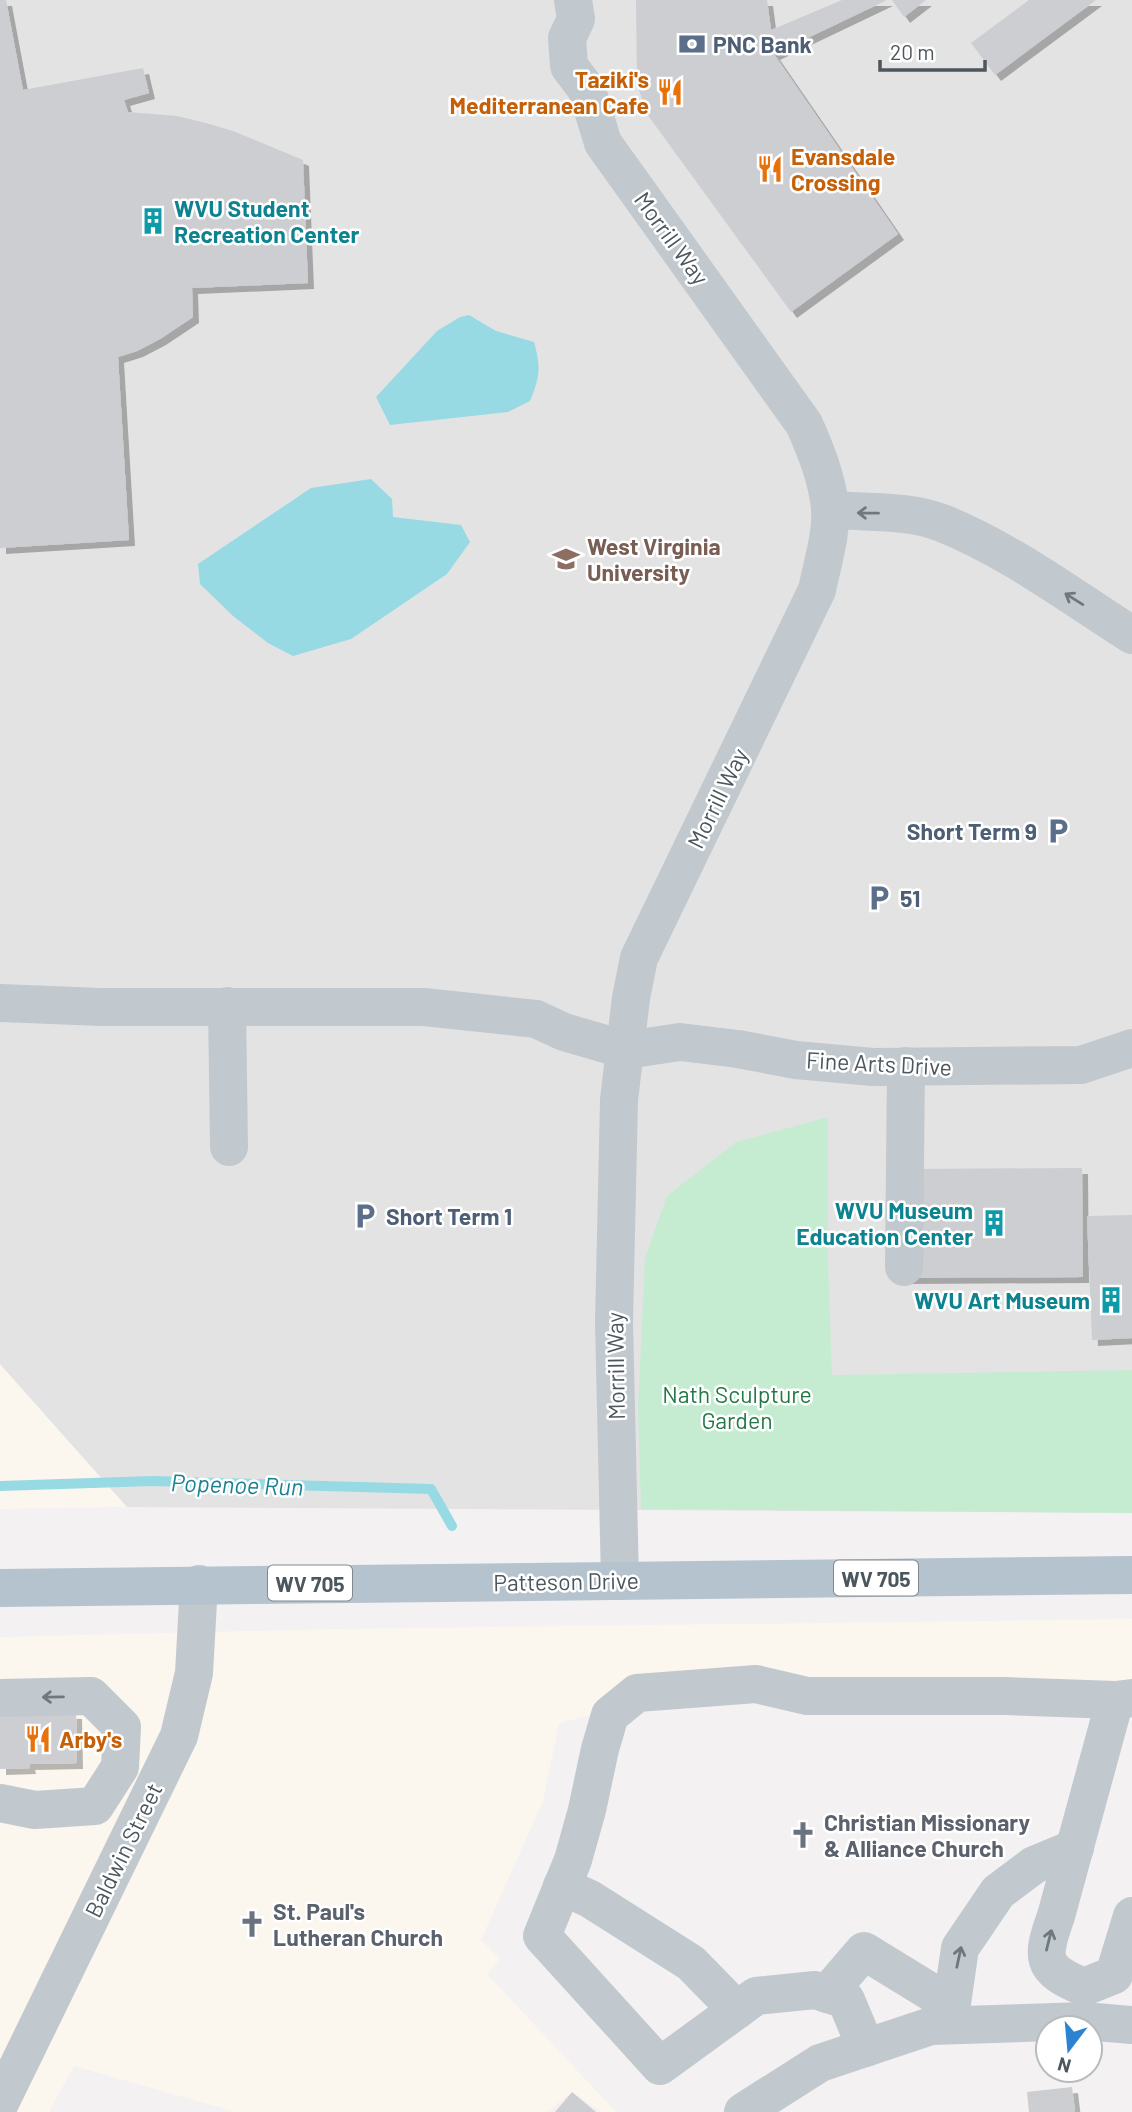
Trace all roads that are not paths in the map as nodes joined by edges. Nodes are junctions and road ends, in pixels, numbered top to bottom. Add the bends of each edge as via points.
1 (575, 9) edge
2 (830, 509) junction
3 (1132, 635) edge
4 (0, 1003) edge
5 (227, 1006) junction
6 (1132, 1048) edge
7 (626, 1050) junction
8 (906, 1066) junction
9 (229, 1147) dead end
10 (904, 1267) dead end
11 (1132, 1576) edge
12 (620, 1581) junction
13 (199, 1584) junction
14 (0, 1588) edge
15 (0, 1698) edge
16 (1124, 1699) edge
17 (106, 1711) junction
18 (0, 1788) edge
19 (0, 1803) edge
20 (1075, 1847) junction
21 (562, 1886) junction
22 (1132, 1916) edge
23 (827, 1994) junction
24 (1084, 2004) junction
25 (737, 2010) junction
26 (950, 2015) junction
27 (1132, 2025) edge
28 (866, 2048) junction
29 (0, 2103) edge
30 (743, 2112) edge

1 - 2 street, Morrill Way via 591,38 593,66 587,90 603,143 804,424 820,461
3 -> 2 street via 1000,551 941,522
2 - 7 street, Morrill Way via 817,590 639,958
4 - 5 street
5 - 7 street via 424,1007 536,1019
5 - 9 street
6 - 8 street, Fine Arts Drive via 1081,1065
7 - 8 street, Fine Arts Drive via 680,1042 796,1060
7 - 12 street, Morrill Way via 618,1100 614,1322
8 - 10 street
11 - 12 main road, Patteson Drive / WV 705
12 - 13 main road, Patteson Drive / WV 705
13 - 14 main road, Patteson Drive / WV 705
13 - 29 street, Baldwin Street via 194,1673 178,1736
17 -> 15 street via 91,1696
16 - 20 street
16 - 21 street via 807,1696 756,1684 637,1693 610,1715 577,1848
17 - 18 street via 102,1767 84,1784
17 - 19 street via 122,1727 120,1767 95,1806 35,1810
24 -> 20 street via 1048,1962 1045,1947
26 -> 20 street via 960,1948 998,1892 1034,1866
21 - 25 street via 691,1963
21 - 25 street via 541,1936 660,2066
22 - 24 street via 1114,1975
23 - 25 street via 815,1990 756,1996
23 - 26 street via 864,1951
23 - 28 street via 846,2000
24 - 26 street
24 - 27 street
26 - 28 street
28 - 30 street via 820,2063

